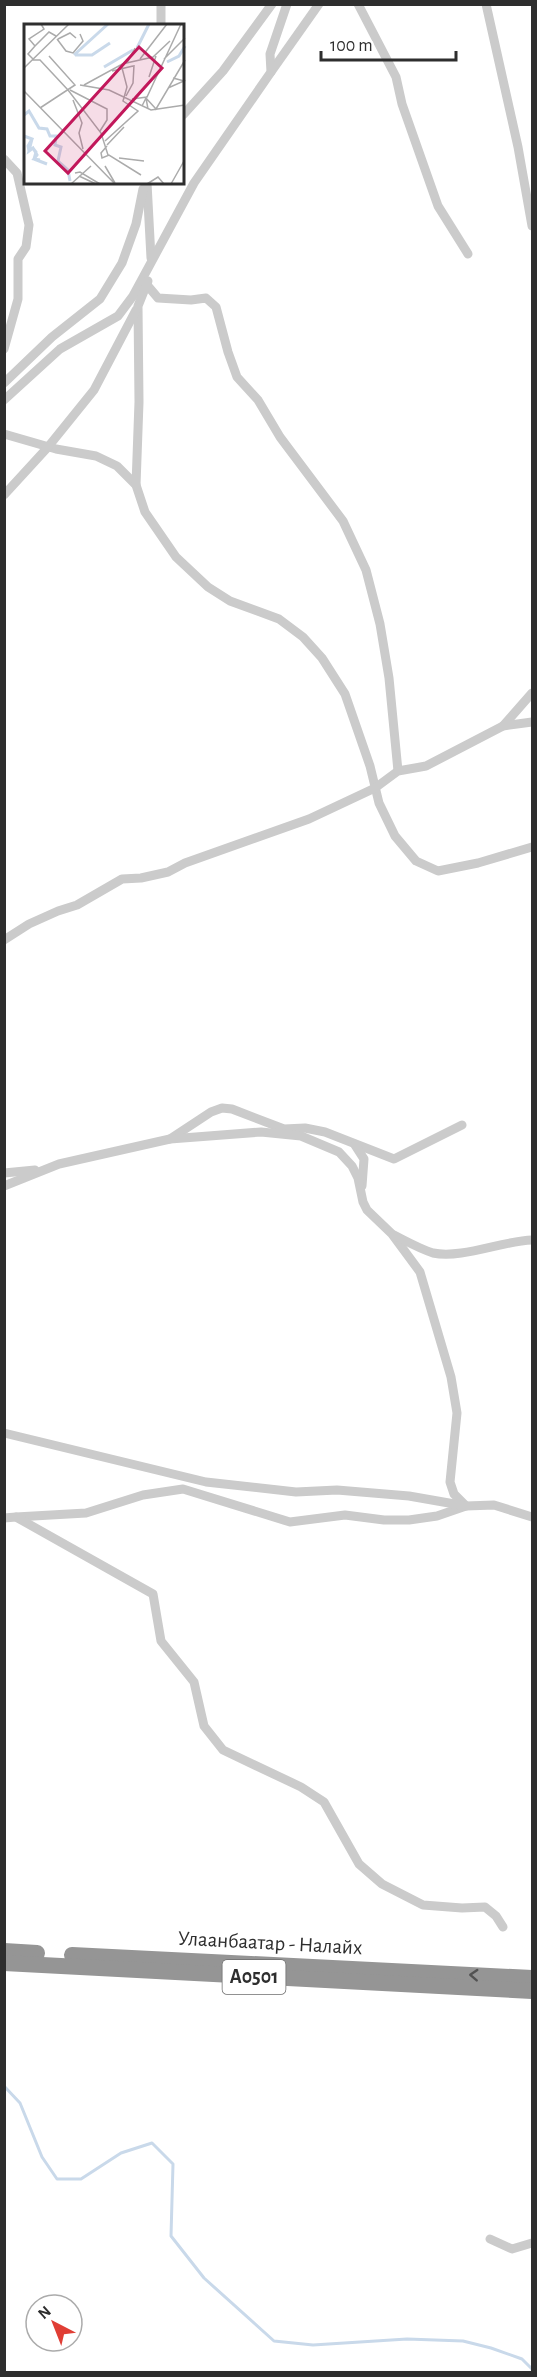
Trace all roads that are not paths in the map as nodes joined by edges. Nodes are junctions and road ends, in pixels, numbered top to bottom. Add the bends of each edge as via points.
1 (161, 4) edge
2 (272, 4) edge
3 (287, 4) edge
4 (319, 4) edge
5 (358, 4) edge
6 (486, 4) edge
7 (161, 24) edge
8 (271, 72) junction
9 (184, 114) edge
10 (4, 159) edge
11 (146, 184) edge
12 (146, 184) edge
13 (532, 226) edge
14 (468, 254) dead end
15 (151, 262) junction
16 (147, 285) junction
17 (138, 306) junction
18 (4, 349) edge
19 (4, 383) edge
20 (4, 400) edge
21 (4, 434) edge
22 (48, 447) junction
23 (136, 485) junction
24 (4, 495) edge
25 (532, 693) edge
26 (532, 722) edge
27 (503, 726) junction
28 (398, 771) junction
29 (375, 788) junction
30 (532, 847) edge
31 (4, 940) edge
32 (462, 1125) dead end
33 (301, 1136) junction
34 (170, 1139) junction
35 (354, 1142) junction
36 (43, 1169) junction
37 (4, 1173) edge
38 (4, 1186) edge
39 (362, 1191) junction
40 (392, 1234) junction
41 (532, 1240) edge
42 (4, 1433) edge
43 (466, 1506) junction
44 (16, 1517) junction
45 (532, 1517) edge
46 (4, 1518) edge
47 (503, 1927) dead end
48 (4, 1951) edge
49 (4, 1963) edge
50 (532, 1978) edge
51 (532, 1991) edge
52 (490, 2239) dead end
53 (532, 2243) edge

1 - 7 street
2 - 9 street via 223,71
3 - 8 street via 270,54
4 - 8 street
5 - 14 street via 396,77 438,206
6 - 13 street
8 - 15 street via 194,183
10 - 18 street via 17,173 29,225 26,247 18,259 18,298
11 - 15 street
12 - 19 street via 122,264 100,299 52,337
15 - 16 street
15 - 20 street via 118,316 60,349
16 - 17 street
16 - 28 street via 158,298 206,298 216,307 237,377 258,400 280,437 342,521 366,570 380,624
17 - 22 street via 94,390
17 - 23 street
21 - 22 street
22 - 23 street via 96,456 117,466
22 - 24 street
23 - 29 street via 145,512 177,557 207,587 230,601 279,619 303,636 322,658 345,694
25 - 27 street
26 - 27 street
27 - 28 street via 426,766
28 - 29 street
29 - 30 street via 395,836 416,861 438,871
29 - 31 street via 309,819 185,862 168,872 122,879
32 - 35 street via 394,1159
33 - 34 street via 246,1132
33 - 35 street
33 - 39 street via 344,1156
34 - 35 street via 222,1108 284,1129 305,1128
34 - 36 street
35 - 39 street via 364,1160
36 - 37 street
36 - 38 street
39 - 40 street via 367,1210
40 - 41 street via 434,1253 467,1252
40 - 43 street via 420,1272 451,1377 457,1413 450,1482 454,1494
42 - 43 street via 206,1482 397,1495
43 - 44 street via 409,1520 345,1515 290,1522 183,1489 143,1495 86,1513
43 - 45 street via 494,1505
44 - 46 street
44 - 47 street via 153,1594 161,1641 194,1682 204,1726 223,1750 324,1802 359,1863 382,1884 423,1905 485,1907
50 -> 48 highway, Улаанбаатар - Налайх / A0501
49 - 51 highway, Улаанбаатар - Налайх / A0501
52 - 53 street via 512,2249

